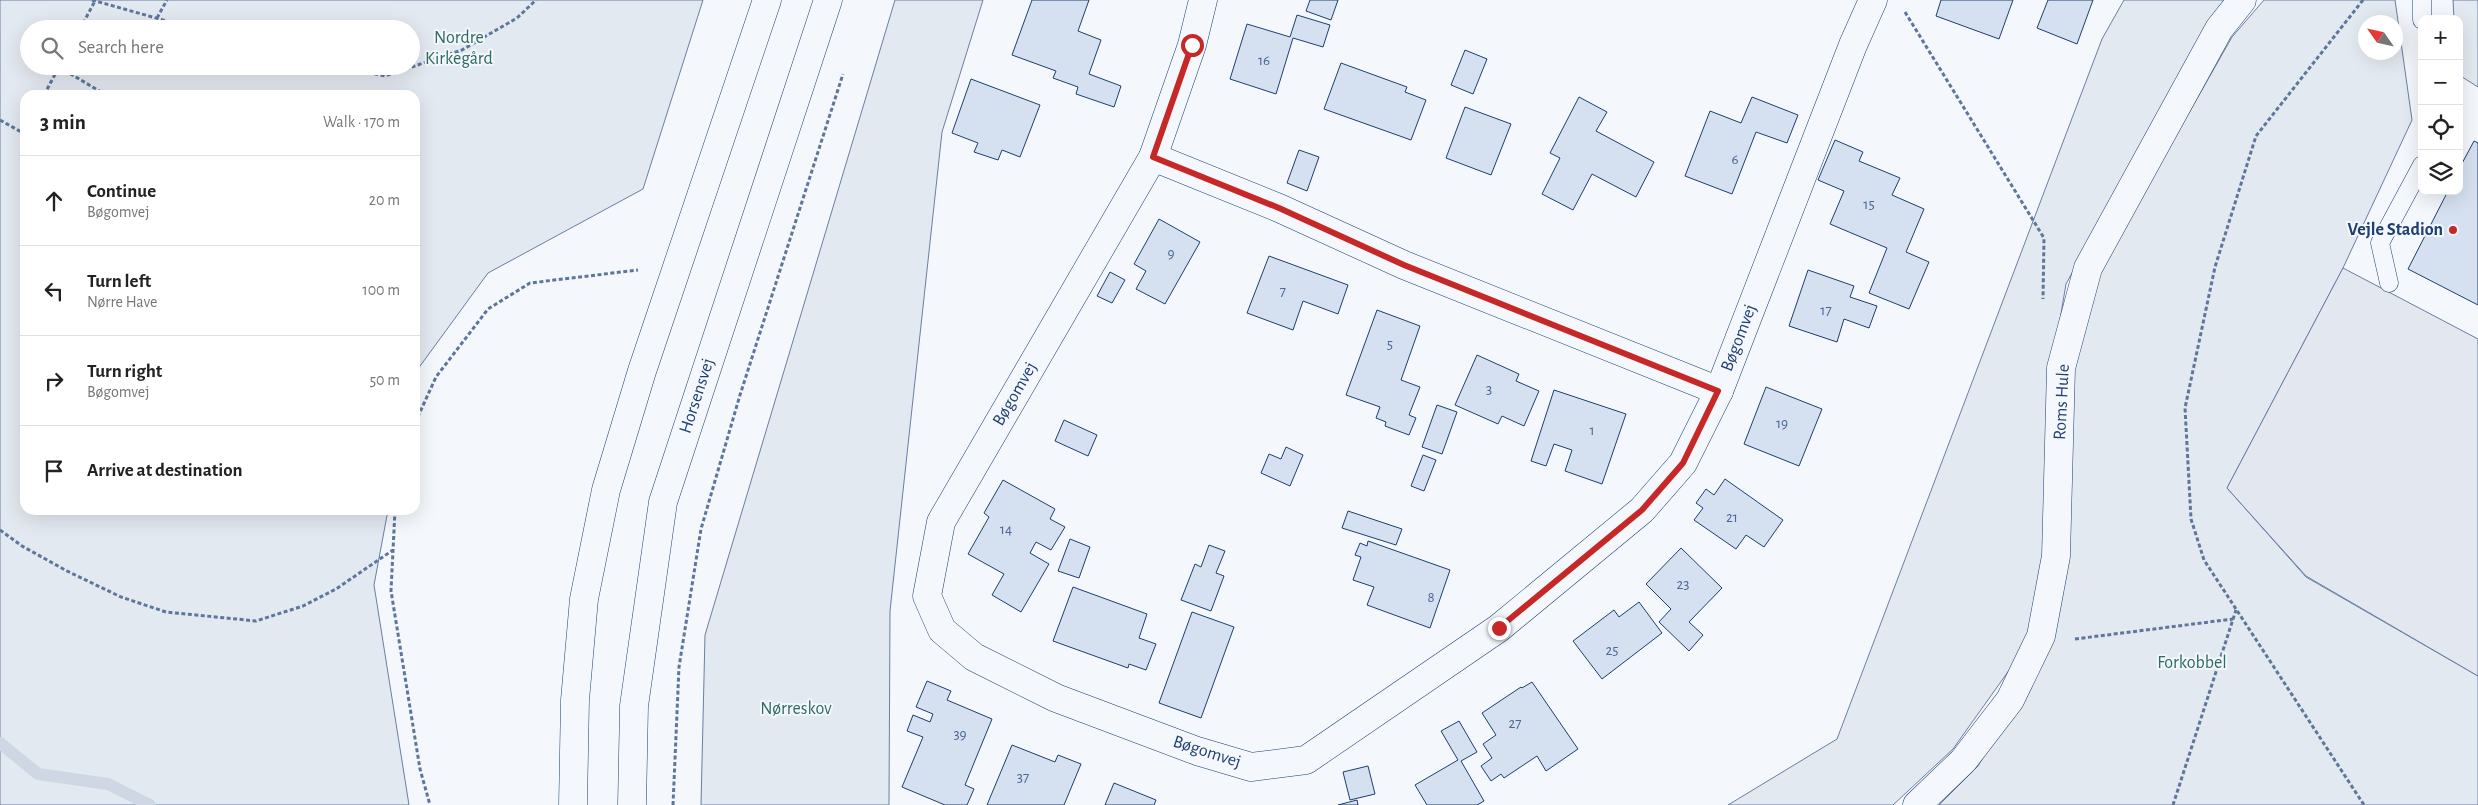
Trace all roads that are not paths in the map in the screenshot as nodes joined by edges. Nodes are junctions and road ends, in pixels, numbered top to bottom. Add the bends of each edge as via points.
1 (766, 0) edge
2 (828, 0) edge
3 (1203, 0) edge
4 (1873, 0) edge
5 (2242, 0) edge
6 (2422, 0) edge
7 (2422, 15) edge
8 (1153, 157) junction
9 (2418, 173) edge
10 (2389, 283) dead end
11 (1718, 391) junction
12 (572, 805) edge
13 (632, 805) edge
14 (1917, 805) edge

1 - 12 street via 642,371 606,490 584,599 575,700
2 - 13 street, Horsensvej via 663,502 634,706
3 - 8 street, Bøgomvej via 1192,45
4 - 11 street, Bøgomvej
5 - 14 street, Roms Hule via 2219,29 2088,268 2061,368 2056,556 2041,636 2010,700 1963,762
6 - 7 lane
8 - 11 street via 1279,208 1404,265
8 - 11 street, Bøgomvej via 941,522 927,596 942,630 974,657 1056,698 1197,751 1251,767 1306,760 1499,628 1642,510 1683,463
9 - 10 lane via 2380,243

